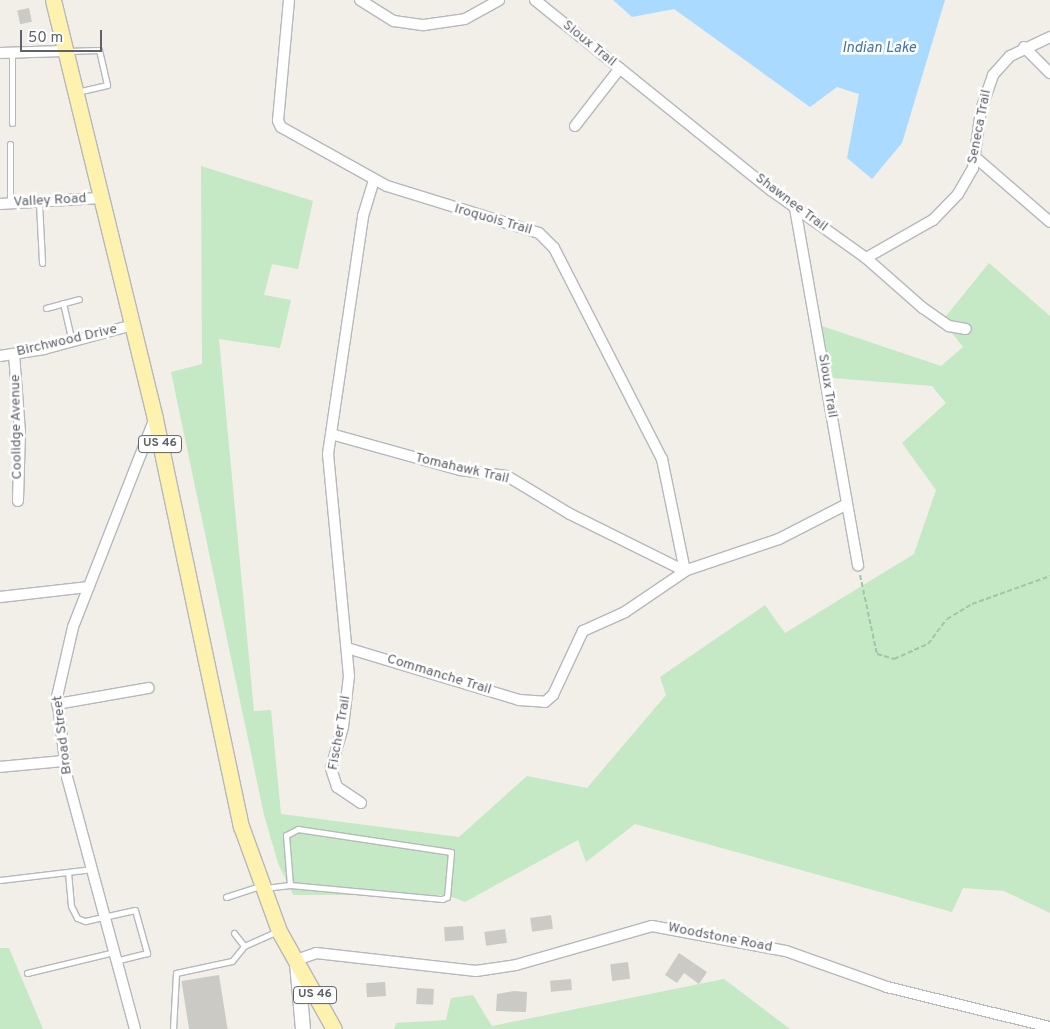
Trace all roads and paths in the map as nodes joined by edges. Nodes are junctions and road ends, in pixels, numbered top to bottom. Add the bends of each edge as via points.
1 (289, 0) edge
2 (360, 0) edge
3 (499, 0) edge
4 (534, 0) edge
5 (57, 1) edge
6 (1050, 37) edge
7 (1024, 48) junction
8 (64, 51) junction
9 (0, 53) edge
10 (12, 53) junction
11 (620, 68) junction
12 (1050, 73) edge
13 (74, 93) junction
14 (12, 123) dead end
15 (575, 126) dead end
16 (10, 144) dead end
17 (976, 156) junction
18 (374, 180) junction
19 (100, 198) junction
20 (39, 203) junction
21 (5, 204) edge
22 (795, 208) junction
23 (1050, 222) edge
24 (866, 258) junction
25 (42, 263) dead end
26 (79, 299) dead end
27 (63, 303) junction
28 (46, 308) dead end
29 (133, 326) junction
30 (966, 329) dead end
31 (72, 342) junction
32 (14, 354) junction
33 (0, 356) edge
34 (155, 419) junction
35 (331, 434) junction
36 (18, 501) dead end
37 (847, 504) junction
38 (858, 565) joint
39 (685, 571) junction
40 (1050, 576) edge
41 (88, 587) junction
42 (0, 598) edge
43 (348, 648) junction
44 (149, 688) dead end
45 (57, 704) junction
46 (64, 761) junction
47 (0, 767) edge
48 (360, 803) dead end
49 (92, 869) junction
50 (68, 872) junction
51 (0, 880) edge
52 (290, 884) junction
53 (261, 887) junction
54 (226, 897) dead end
55 (105, 918) junction
56 (279, 931) junction
57 (234, 933) dead end
58 (244, 946) junction
59 (115, 956) junction
60 (296, 960) junction
61 (28, 973) dead end
62 (1050, 1026) edge
63 (135, 1029) edge
64 (173, 1029) edge
65 (304, 1029) edge
66 (334, 1029) edge

1 - 18 street, Iroquois Trail via 278,121 281,127
2 - 3 street via 394,21 424,25 465,19
4 - 11 street, Sioux Trail
5 - 8 main road, US 46
6 - 7 street, Seneca Trail
7 - 12 street
7 - 17 street, Seneca Trail via 1002,62 988,84
8 - 10 street
8 - 13 main road, US 46
8 - 13 lane via 100,50 107,85
9 - 10 street
10 - 14 lane
11 - 15 street
11 - 22 street, Shawnee Trail
13 - 19 main road, US 46
16 - 21 lane
17 - 23 street
17 - 24 street, Seneca Trail via 966,181 945,210 916,232
18 - 35 street via 363,216
18 - 39 street, Iroquois Trail via 538,233 554,248 662,459
19 - 20 street, Valley Road
19 - 29 main road, US 46
20 - 21 street, Valley Road
20 - 25 lane
22 - 24 street, Shawnee Trail
22 - 37 street, Sioux Trail
24 - 30 street, Shawnee Trail via 923,308 949,326
26 - 27 lane
27 - 28 lane
27 - 31 lane
29 - 31 street, Birchwood Drive
29 - 34 main road, US 46
31 - 32 street, Birchwood Drive
32 - 33 street, Birchwood Drive
32 - 36 street, Coolidge Avenue via 20,432
34 - 41 street, Broad Street
34 - 53 main road, US 46 via 237,810
35 - 39 street, Tomahawk Trail via 460,470 507,476 570,514
35 - 43 street via 329,464
37 - 38 street, Sioux Trail
37 - 39 street via 779,540
38 - 40 path via 877,654 894,659 928,644 948,619 972,604
39 - 43 street, Commanche Trail via 625,612 583,631 553,695 540,704
41 - 42 street
41 - 45 street, Broad Street via 59,673
43 - 48 street, Fischer Trail via 348,702 332,768 337,787
44 - 45 street
45 - 46 street, Broad Street
46 - 47 street
46 - 49 street, Broad Street
49 - 50 lane
49 - 55 street, Broad Street
50 - 51 lane
50 - 55 lane via 71,906 77,918
52 - 52 lane via 286,836 298,829 315,829 451,852 447,897 442,899
52 - 53 lane
53 - 54 lane
53 - 56 main road, US 46
55 - 59 street, Broad Street
55 - 59 lane via 135,910 147,953
56 - 58 lane
56 - 60 main road, US 46
57 - 58 lane
58 - 64 lane via 232,961 176,973
59 - 61 lane
59 - 63 street, Broad Street
60 - 62 street, Woodstone Road via 316,953 476,970 516,965 652,926 786,951 887,987
60 - 65 street
60 - 66 main road, US 46

